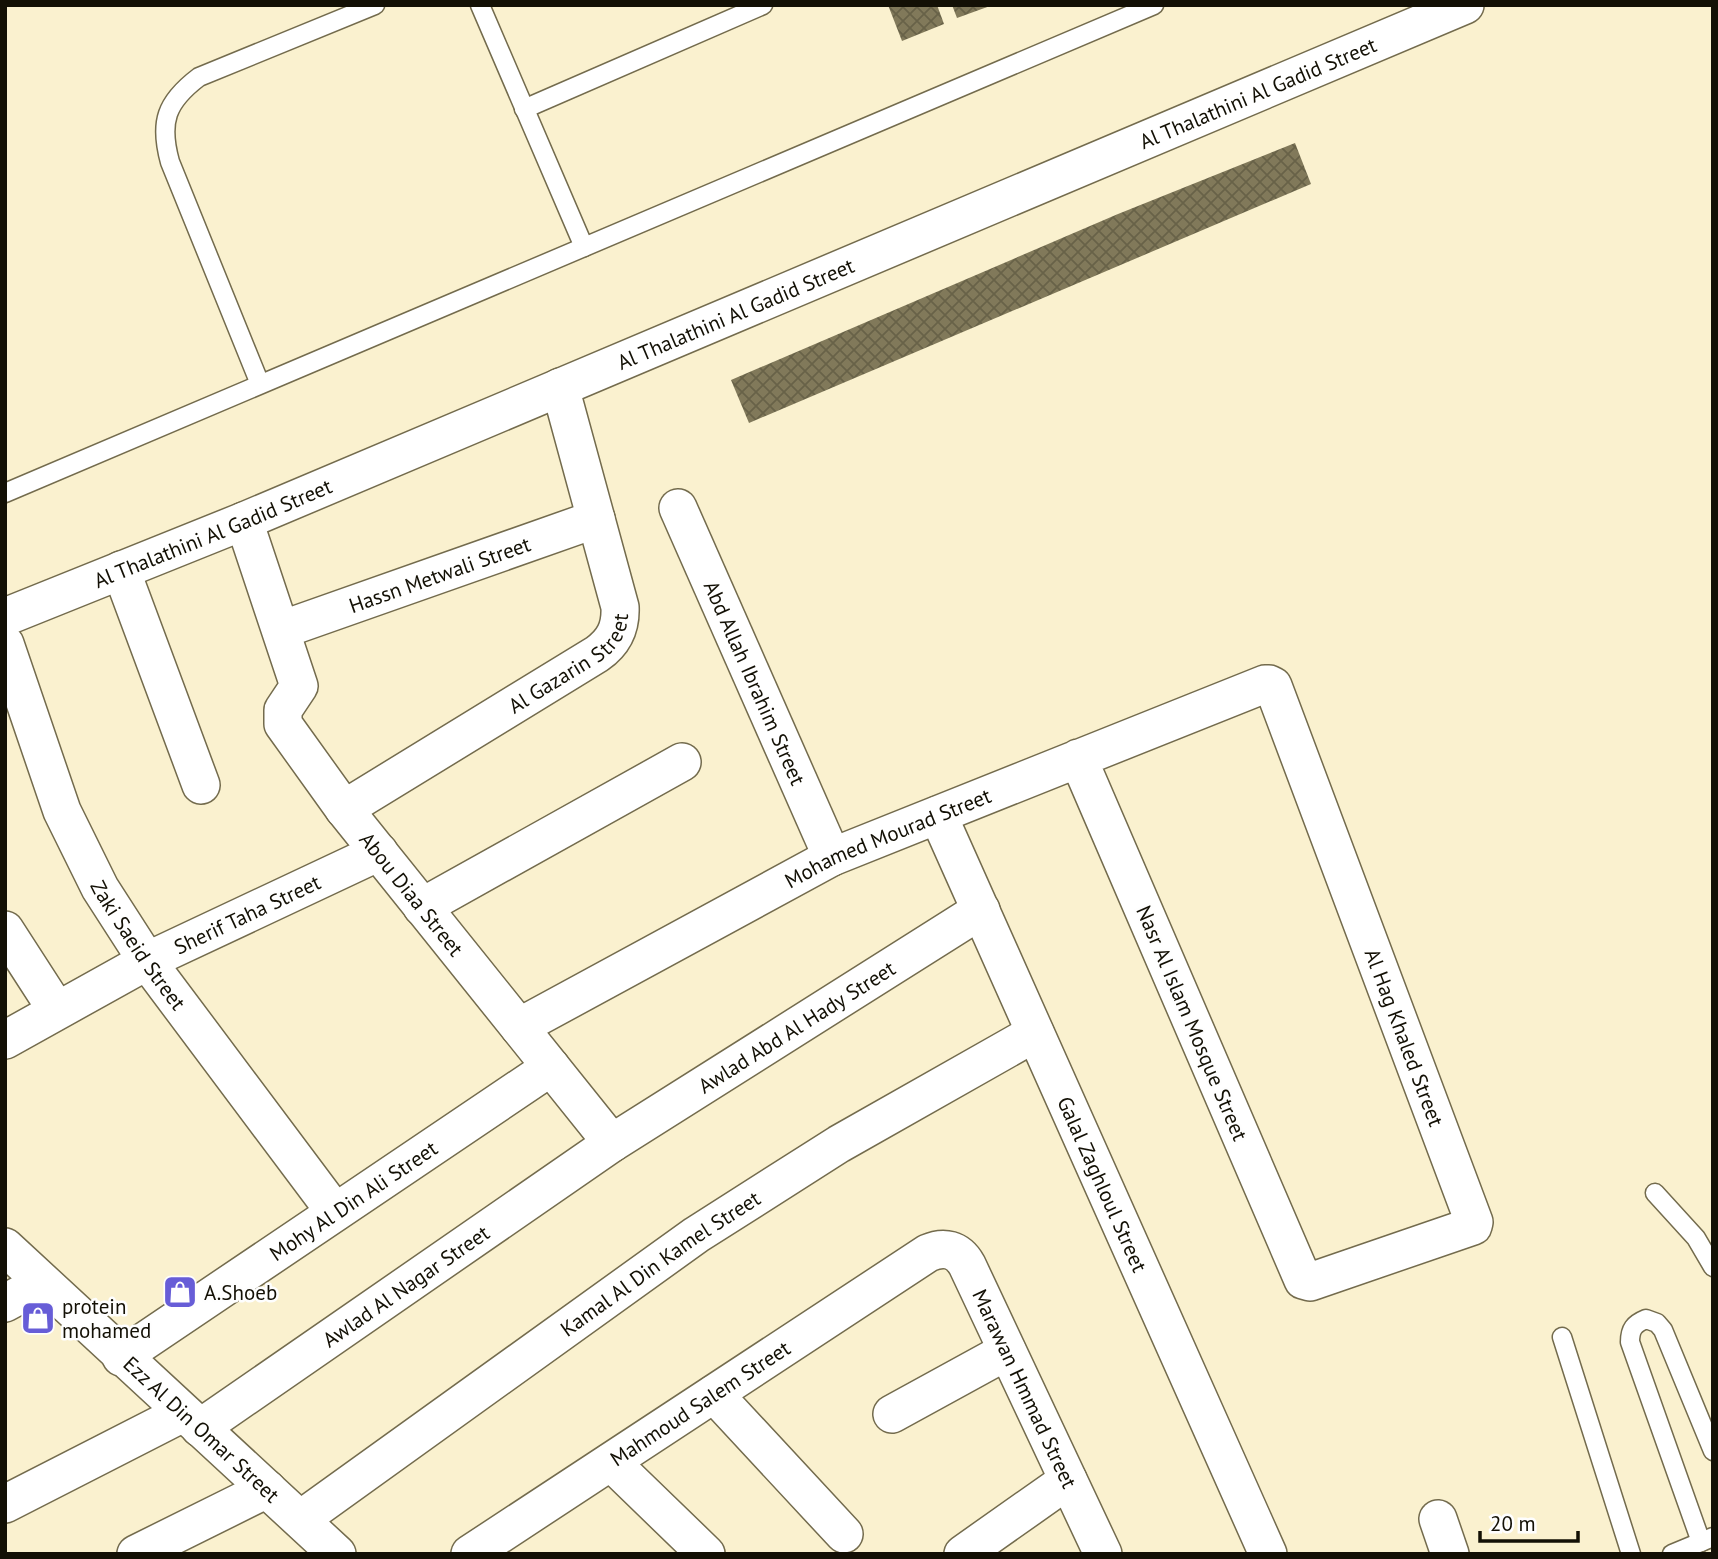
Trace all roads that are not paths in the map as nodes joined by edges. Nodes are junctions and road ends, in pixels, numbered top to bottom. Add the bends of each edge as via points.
1 (374, 5) edge
2 (480, 5) edge
3 (763, 5) edge
4 (1154, 5) edge
5 (1465, 5) edge
6 (524, 109) junction
7 (584, 247) junction
8 (260, 384) junction
9 (560, 387) junction
10 (5, 493) edge
11 (678, 508) dead end
12 (596, 519) junction
13 (244, 521) junction
14 (121, 570) junction
15 (5, 617) edge
16 (281, 630) junction
17 (5, 644) edge
18 (1273, 687) joint
19 (1078, 758) junction
20 (682, 762) dead end
21 (201, 785) dead end
22 (344, 808) junction
23 (938, 815) junction
24 (379, 852) junction
25 (832, 856) junction
26 (422, 907) junction
27 (981, 911) junction
28 (5, 930) edge
29 (147, 961) junction
30 (56, 1009) junction
31 (519, 1027) junction
32 (1035, 1033) junction
33 (5, 1040) edge
34 (551, 1067) junction
35 (612, 1143) junction
36 (1656, 1193) dead end
37 (335, 1212) junction
38 (5, 1247) edge
39 (928, 1253) joint
40 (1713, 1267) edge
41 (1311, 1282) joint
42 (42, 1283) junction
43 (5, 1303) edge
44 (1562, 1337) dead end
45 (1007, 1351) junction
46 (121, 1357) junction
47 (714, 1394) junction
48 (892, 1414) dead end
49 (192, 1421) junction
50 (1713, 1451) edge
51 (611, 1462) junction
52 (1068, 1480) junction
53 (267, 1489) junction
54 (5, 1504) edge
55 (301, 1519) junction
56 (1438, 1519) dead end
57 (844, 1534) dead end
58 (1707, 1539) edge
59 (514, 1543) edge
60 (136, 1554) edge
61 (337, 1554) edge
62 (470, 1554) edge
63 (706, 1554) edge
64 (963, 1554) edge
65 (1103, 1554) edge
66 (1268, 1554) edge
67 (1450, 1554) edge
68 (1632, 1554) edge
69 (1672, 1554) edge

1 - 8 lane via 199,77 179,92 167,114 164,138 170,162
2 - 6 lane
3 - 6 lane
4 - 7 lane
5 - 9 street, Al Thalathini Al Gadid Street
6 - 7 lane
7 - 8 lane
8 - 10 lane
9 - 12 street, Al Gazarin Street
9 - 13 street, Al Thalathini Al Gadid Street
11 - 25 street, Abd Allah Ibrahim Street
12 - 16 street, Hassn Metwali Street
12 - 22 street, Al Gazarin Street via 620,607 618,629 606,648
13 - 14 street, Al Thalathini Al Gadid Street
13 - 16 street
14 - 15 street, Al Thalathini Al Gadid Street
14 - 21 street
16 - 22 street, Abou Diaa Street via 299,687 283,710 283,723
17 - 29 street, Zaki Saeid Street via 62,811 100,888
18 - 19 street, Mohamed Mourad Street via 1265,684
18 - 41 street, Al Hag Khaled Street via 1474,1222
19 - 23 street, Mohamed Mourad Street
19 - 41 street, Nasr Al Islam Mosque Street via 1303,1280
20 - 26 street
22 - 24 street, Abou Diaa Street
23 - 25 street, Mohamed Mourad Street
23 - 27 street, Galal Zaghloul Street
24 - 26 street, Abou Diaa Street
24 - 29 street, Sherif Taha Street
25 - 31 street, Mohamed Mourad Street
26 - 31 street, Abou Diaa Street
27 - 32 street, Galal Zaghloul Street
27 - 35 street, Awlad Abd Al Hady Street
28 - 30 street
29 - 30 street, Sherif Taha Street
29 - 37 street, Zaki Saeid Street
30 - 33 street, Sherif Taha Street
31 - 34 street, Abou Diaa Street
32 - 55 street, Kamal Al Din Kamel Street via 839,1144 696,1235
32 - 66 street, Galal Zaghloul Street
34 - 35 street, Abou Diaa Street
34 - 37 street, Mohy Al Din Ali Street
35 - 49 street, Awlad Al Nagar Street
36 - 40 lane via 1696,1238
37 - 46 street, Mohy Al Din Ali Street
38 - 42 street, Ezz Al Din Omar Street
39 - 45 street, Marawan Hmmad Street via 945,1249 964,1260
39 - 47 street, Mahmoud Salem Street
42 - 43 street
42 - 46 street, Ezz Al Din Omar Street
44 - 68 lane
45 - 48 street
45 - 52 street, Marawan Hmmad Street
46 - 49 street, Ezz Al Din Omar Street
47 - 51 street, Mahmoud Salem Street
47 - 57 street
49 - 53 street, Ezz Al Din Omar Street
49 - 54 street, Awlad Al Nagar Street
50 - 58 lane via 1663,1330 1646,1319 1636,1323 1630,1342
51 - 59 street, Mahmoud Salem Street
51 - 63 street
52 - 64 street
52 - 65 street, Marawan Hmmad Street
53 - 55 street, Ezz Al Din Omar Street
53 - 60 street
55 - 61 street, Ezz Al Din Omar Street
56 - 67 street
58 - 69 lane
59 - 62 street, Mahmoud Salem Street

